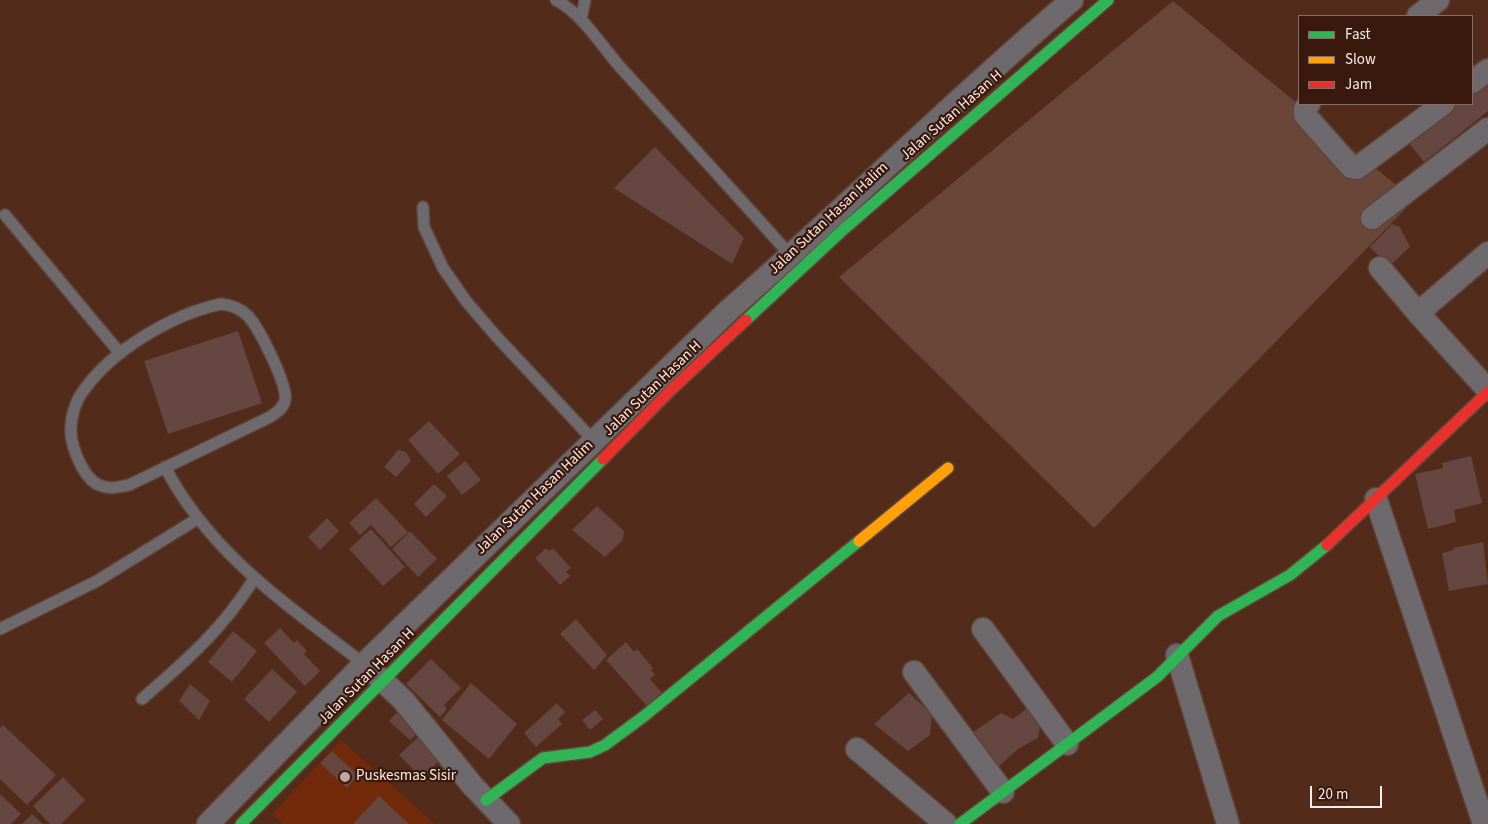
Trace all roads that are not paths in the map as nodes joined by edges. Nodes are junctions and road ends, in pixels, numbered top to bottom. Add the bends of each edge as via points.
1 (556, 0) edge
2 (585, 0) edge
3 (1072, 0) edge
4 (1108, 0) edge
5 (1438, 0) edge
6 (1419, 15) edge
7 (581, 20) junction
8 (1488, 70) edge
9 (1473, 81) edge
10 (1309, 105) edge
11 (1442, 105) edge
12 (1488, 129) edge
13 (424, 207) dead end
14 (5, 215) dead end
15 (1372, 218) dead end
16 (1488, 253) edge
17 (791, 256) junction
18 (1380, 268) dead end
19 (1418, 313) junction
20 (119, 352) junction
21 (1488, 391) edge
22 (594, 441) junction
23 (165, 467) junction
24 (948, 468) dead end
25 (1376, 498) junction
26 (196, 519) junction
27 (254, 579) junction
28 (0, 629) edge
29 (983, 629) dead end
30 (1177, 655) junction
31 (364, 664) junction
32 (914, 672) dead end
33 (384, 681) junction
34 (142, 699) dead end
35 (1067, 744) junction
36 (857, 749) dead end
37 (1003, 792) junction
38 (486, 800) junction
39 (208, 824) edge
40 (241, 824) edge
41 (509, 824) edge
42 (946, 824) edge
43 (960, 824) edge
44 (1228, 824) edge
45 (1484, 824) edge

1 - 7 lane
2 - 7 lane
3 - 17 street, Jalan Sutan Hasan Halim via 1026,38
4 - 33 street, Jalan Sutan Hasan H via 844,229 671,390
5 - 6 street
7 - 17 lane
8 - 9 street
10 - 11 street via 1305,115 1351,167 1357,168
12 - 15 street
13 - 22 lane via 424,227 443,268 466,301
14 - 20 lane
16 - 19 street
17 - 22 street, Jalan Sutan Hasan Halim via 728,310
18 - 19 street
19 - 21 street
20 - 23 lane via 83,390 73,413 71,434 76,453 85,472 98,485 112,489 129,485
20 - 23 lane via 143,336 205,307 234,305 256,326 283,385 285,400 281,409 270,417
21 - 25 street
22 - 31 street, Jalan Sutan Hasan Halim
23 - 26 lane
24 - 38 street via 605,745 582,754 543,758
25 - 30 street via 1310,560 1218,616
25 - 45 street
26 - 27 lane
26 - 28 lane via 97,581
27 - 31 lane
27 - 34 lane via 237,606 198,651
29 - 35 street
30 - 35 street via 1158,677
30 - 44 street
31 - 33 street
31 - 39 street, Jalan Sutan Hasan Halim
32 - 37 street
33 - 38 street
33 - 40 street, Jalan Sutan Hasan H
35 - 37 street
36 - 42 street
37 - 43 street
38 - 41 street

